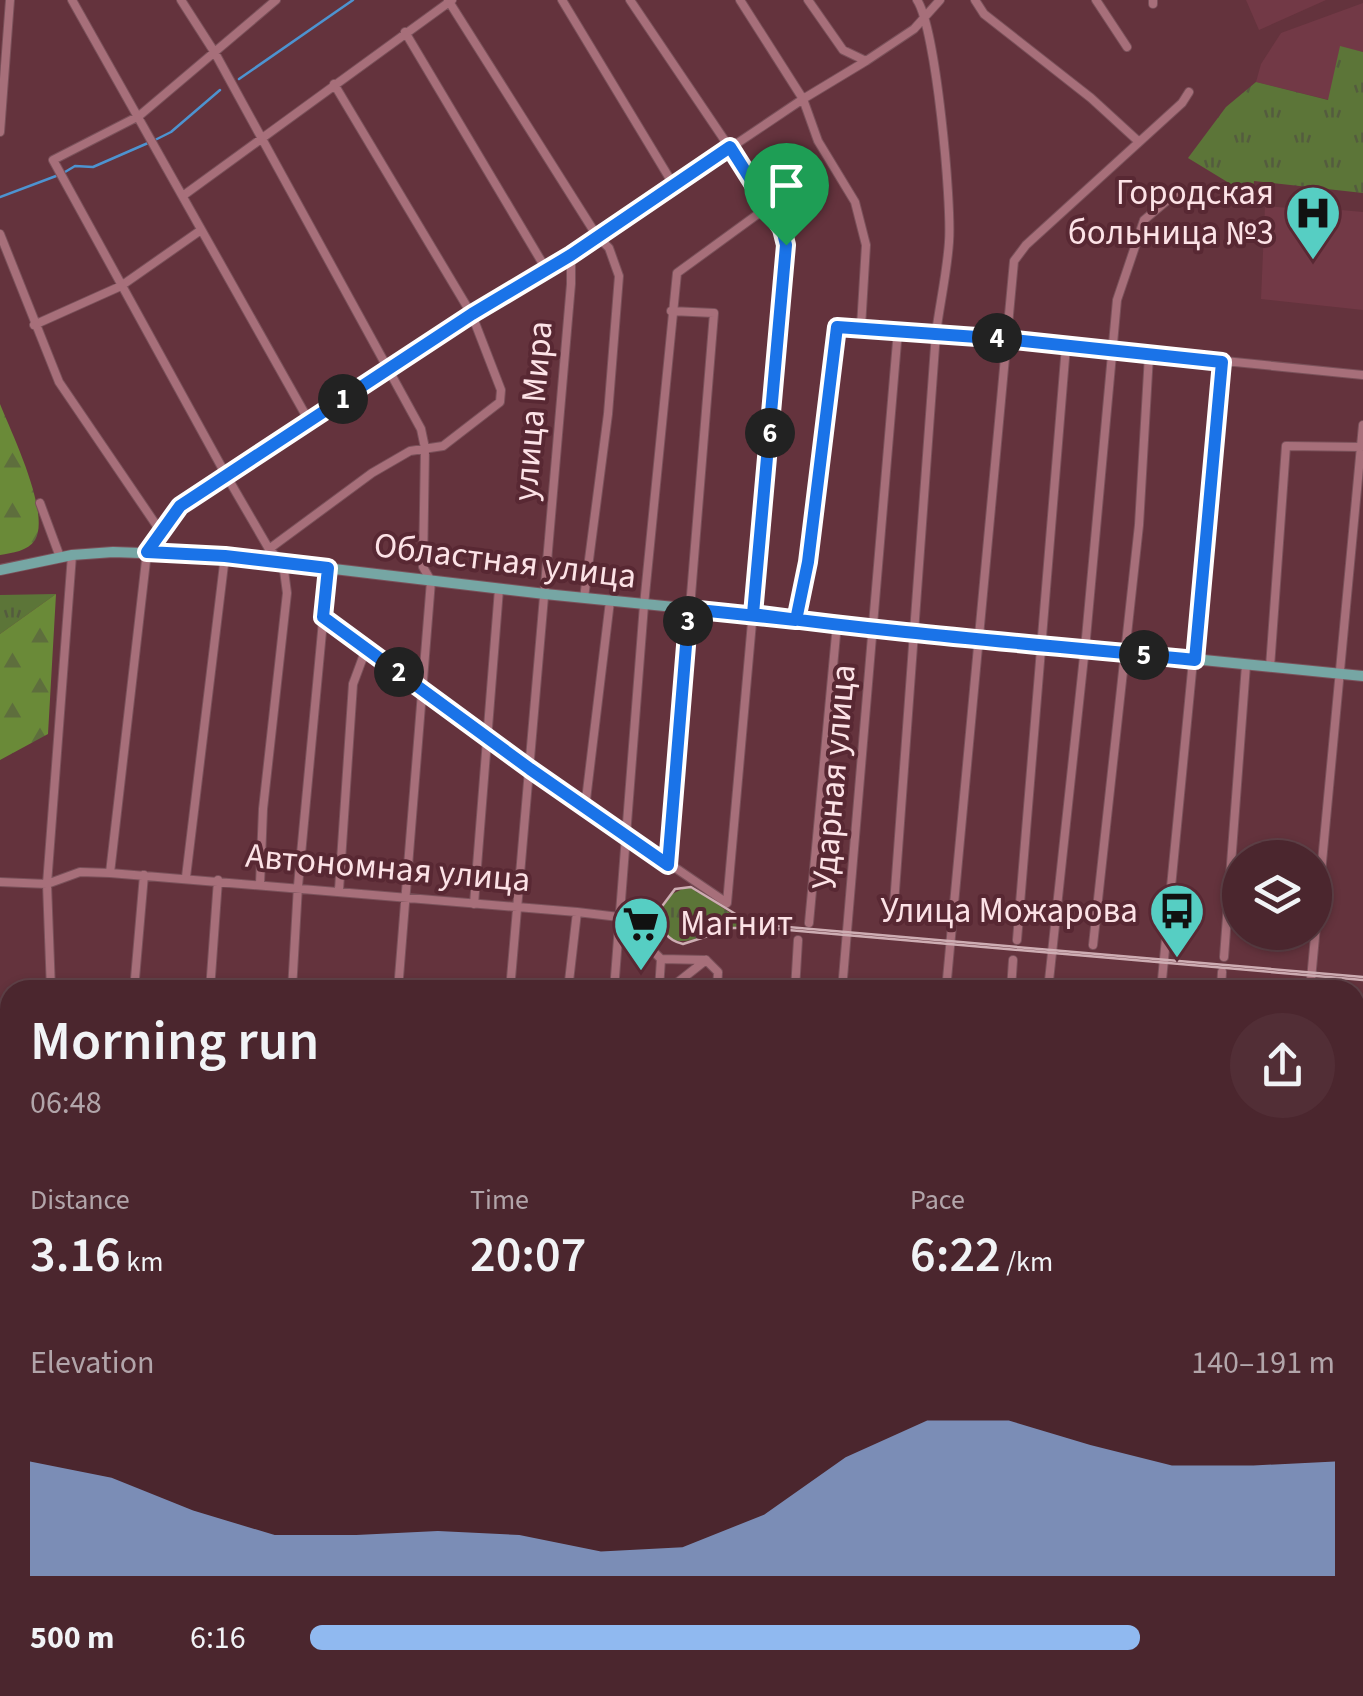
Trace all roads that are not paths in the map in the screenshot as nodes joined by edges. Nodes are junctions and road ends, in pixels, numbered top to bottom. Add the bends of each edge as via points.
1 (10, 0) edge
2 (72, 0) edge
3 (182, 0) edge
4 (276, 0) edge
5 (562, 0) edge
6 (630, 0) edge
7 (740, 0) edge
8 (808, 0) edge
9 (917, 0) edge
10 (940, 0) edge
11 (975, 0) edge
12 (1096, 0) edge
13 (450, 1) edge
14 (926, 17) junction
15 (405, 32) junction
16 (1127, 47) dead end
17 (214, 54) junction
18 (866, 61) junction
19 (334, 84) junction
20 (1189, 92) dead end
21 (803, 99) junction
22 (139, 116) junction
23 (0, 132) edge
24 (262, 138) junction
25 (1138, 141) junction
26 (730, 147) junction
27 (673, 184) junction
28 (1175, 194) dead end
29 (184, 196) junction
30 (768, 206) junction
31 (200, 230) junction
32 (0, 234) edge
33 (597, 236) junction
34 (571, 255) junction
35 (546, 268) junction
36 (120, 286) junction
37 (671, 311) junction
38 (472, 314) junction
39 (34, 325) junction
40 (861, 326) junction
41 (898, 330) junction
42 (936, 333) junction
43 (1005, 339) junction
44 (1066, 346) junction
45 (1110, 351) junction
46 (1150, 355) junction
47 (1222, 362) junction
48 (388, 370) junction
49 (1363, 374) edge
50 (309, 421) junction
51 (1363, 425) edge
52 (1361, 447) edge
53 (425, 448) junction
54 (226, 475) junction
55 (40, 503) dead end
56 (162, 532) junction
57 (269, 548) junction
58 (147, 552) junction
59 (66, 556) junction
60 (225, 556) junction
61 (282, 563) junction
62 (328, 568) junction
63 (0, 570) edge
64 (431, 581) junction
65 (498, 589) junction
66 (545, 594) junction
67 (584, 598) junction
68 (610, 601) junction
69 (644, 604) junction
70 (689, 609) junction
71 (753, 614) junction
72 (323, 617) junction
73 (796, 620) junction
74 (837, 624) junction
75 (875, 628) junction
76 (914, 632) junction
77 (978, 638) junction
78 (1042, 644) junction
79 (366, 648) junction
80 (1085, 650) junction
81 (1124, 653) junction
82 (1195, 660) junction
83 (1246, 665) junction
84 (1270, 667) junction
85 (1340, 674) junction
86 (1363, 676) edge
87 (422, 688) junction
88 (486, 736) junction
89 (530, 769) junction
90 (585, 808) junction
91 (626, 835) junction
92 (668, 865) junction
93 (110, 873) junction
94 (144, 875) junction
95 (186, 877) junction
96 (218, 880) junction
97 (0, 882) edge
98 (48, 884) junction
99 (260, 884) junction
100 (298, 886) junction
101 (339, 890) junction
102 (405, 898) junction
103 (474, 904) junction
104 (518, 907) junction
105 (576, 912) junction
106 (618, 917) junction
107 (892, 918) dead end
108 (809, 923) dead end
109 (798, 940) dead end
110 (1017, 940) dead end
111 (1094, 945) dead end
112 (1224, 957) dead end
113 (661, 959) junction
114 (706, 960) junction
115 (1013, 960) dead end
116 (1222, 972) dead end
117 (51, 980) edge
118 (135, 980) edge
119 (211, 980) edge
120 (293, 980) edge
121 (399, 980) edge
122 (511, 980) edge
123 (569, 980) edge
124 (615, 980) edge
125 (660, 980) edge
126 (681, 980) edge
127 (718, 980) edge
128 (796, 980) edge
129 (843, 980) edge
130 (947, 980) edge
131 (1012, 980) edge
132 (1049, 980) edge
133 (1162, 980) edge
134 (1222, 980) edge
135 (1311, 980) edge

1 - 23 street
2 - 22 street
3 - 17 street
4 - 17 street
5 - 27 street
6 - 26 street
7 - 21 street
8 - 18 street via 843,50
9 - 14 street
10 - 14 street
11 - 25 street
12 - 16 street
13 - 15 street
13 - 33 street
14 - 18 street
14 - 42 street via 949,240
15 - 19 street
15 - 35 street
17 - 22 street
17 - 24 street
18 - 21 street
19 - 24 street
19 - 38 street
20 - 25 street
21 - 26 street
21 - 40 street via 862,220
22 - 29 street
22 - 36 street via 54,160
24 - 29 street
24 - 48 street
25 - 43 street via 1019,252
26 - 27 street
26 - 30 street
27 - 33 street
28 - 45 street via 1150,212 1134,244
29 - 31 street
30 - 37 street via 677,273
30 - 71 street via 786,245
31 - 36 street
31 - 50 street
32 - 39 street
33 - 34 street
33 - 67 street via 619,276
34 - 35 street
34 - 66 street, улица Мира
35 - 38 street
36 - 39 street
36 - 54 street
37 - 69 street
37 - 70 street via 714,312
38 - 48 street
38 - 53 street via 502,390 500,402 443,446
39 - 56 street via 59,382
40 - 41 street
40 - 73 street via 837,327
41 - 42 street
41 - 75 street, Ударная улица
42 - 43 street
42 - 76 street
43 - 44 street
43 - 77 street
44 - 45 street
44 - 78 street
45 - 46 street
45 - 80 street
46 - 47 street
46 - 81 street
47 - 49 street
47 - 82 street
48 - 50 street
48 - 53 street
50 - 54 street
51 - 52 street
52 - 84 street via 1286,446
52 - 85 street
53 - 57 street via 372,473
53 - 64 street via 423,567
54 - 56 street via 180,506
54 - 57 street
55 - 59 street
56 - 58 street
57 - 61 street
58 - 59 main road, Областная улица
58 - 60 main road, Областная улица
58 - 93 street
59 - 63 main road, Областная улица
59 - 98 street
60 - 61 main road, Областная улица
60 - 95 street
61 - 62 main road, Областная улица
61 - 99 street via 287,593
62 - 64 main road, Областная улица
62 - 72 street
64 - 65 main road, Областная улица
64 - 87 street
65 - 66 main road, Областная улица
65 - 88 street
66 - 67 main road, Областная улица
66 - 89 street, улица Мира
67 - 68 main road, Областная улица
68 - 69 main road, Областная улица
68 - 90 street
69 - 70 main road, Областная улица
69 - 91 street
70 - 71 main road, Областная улица
70 - 92 street
71 - 73 main road, Областная улица
71 - 92 street via 727,903
72 - 79 street
72 - 100 street
73 - 74 main road, Областная улица
74 - 75 main road, Областная улица
74 - 108 street
75 - 76 main road, Областная улица
75 - 129 street, Ударная улица
76 - 77 main road, Областная улица
76 - 107 street
77 - 78 main road, Областная улица
77 - 130 street
78 - 80 main road, Областная улица
78 - 110 street
79 - 87 street
79 - 101 street via 354,684
80 - 81 main road, Областная улица
80 - 132 street
81 - 82 main road, Областная улица
81 - 111 street
82 - 83 main road, Областная улица
82 - 133 street
83 - 84 main road, Областная улица
83 - 112 street
84 - 85 main road, Областная улица
85 - 86 main road, Областная улица
85 - 135 street
87 - 88 street
87 - 102 street
88 - 89 street
88 - 103 street
89 - 90 street
89 - 104 street, улица Мира
90 - 91 street
91 - 92 street
91 - 106 street
93 - 94 street, Автономная улица
93 - 98 street, Автономная улица via 80,872
94 - 95 street, Автономная улица
94 - 118 street
95 - 96 street, Автономная улица
96 - 99 street, Автономная улица
96 - 119 street
97 - 98 street, Автономная улица
98 - 117 street
99 - 100 street, Автономная улица
100 - 101 street, Автономная улица
100 - 120 street
101 - 102 street, Автономная улица
102 - 103 street, Автономная улица
102 - 121 street
103 - 104 street, Автономная улица
104 - 105 street, Автономная улица
104 - 122 street, улица Мира
105 - 106 street, Автономная улица
105 - 123 street
106 - 113 street
106 - 124 street
109 - 128 street
113 - 114 street
113 - 125 street
114 - 126 street
114 - 127 street
115 - 131 street
116 - 134 street

